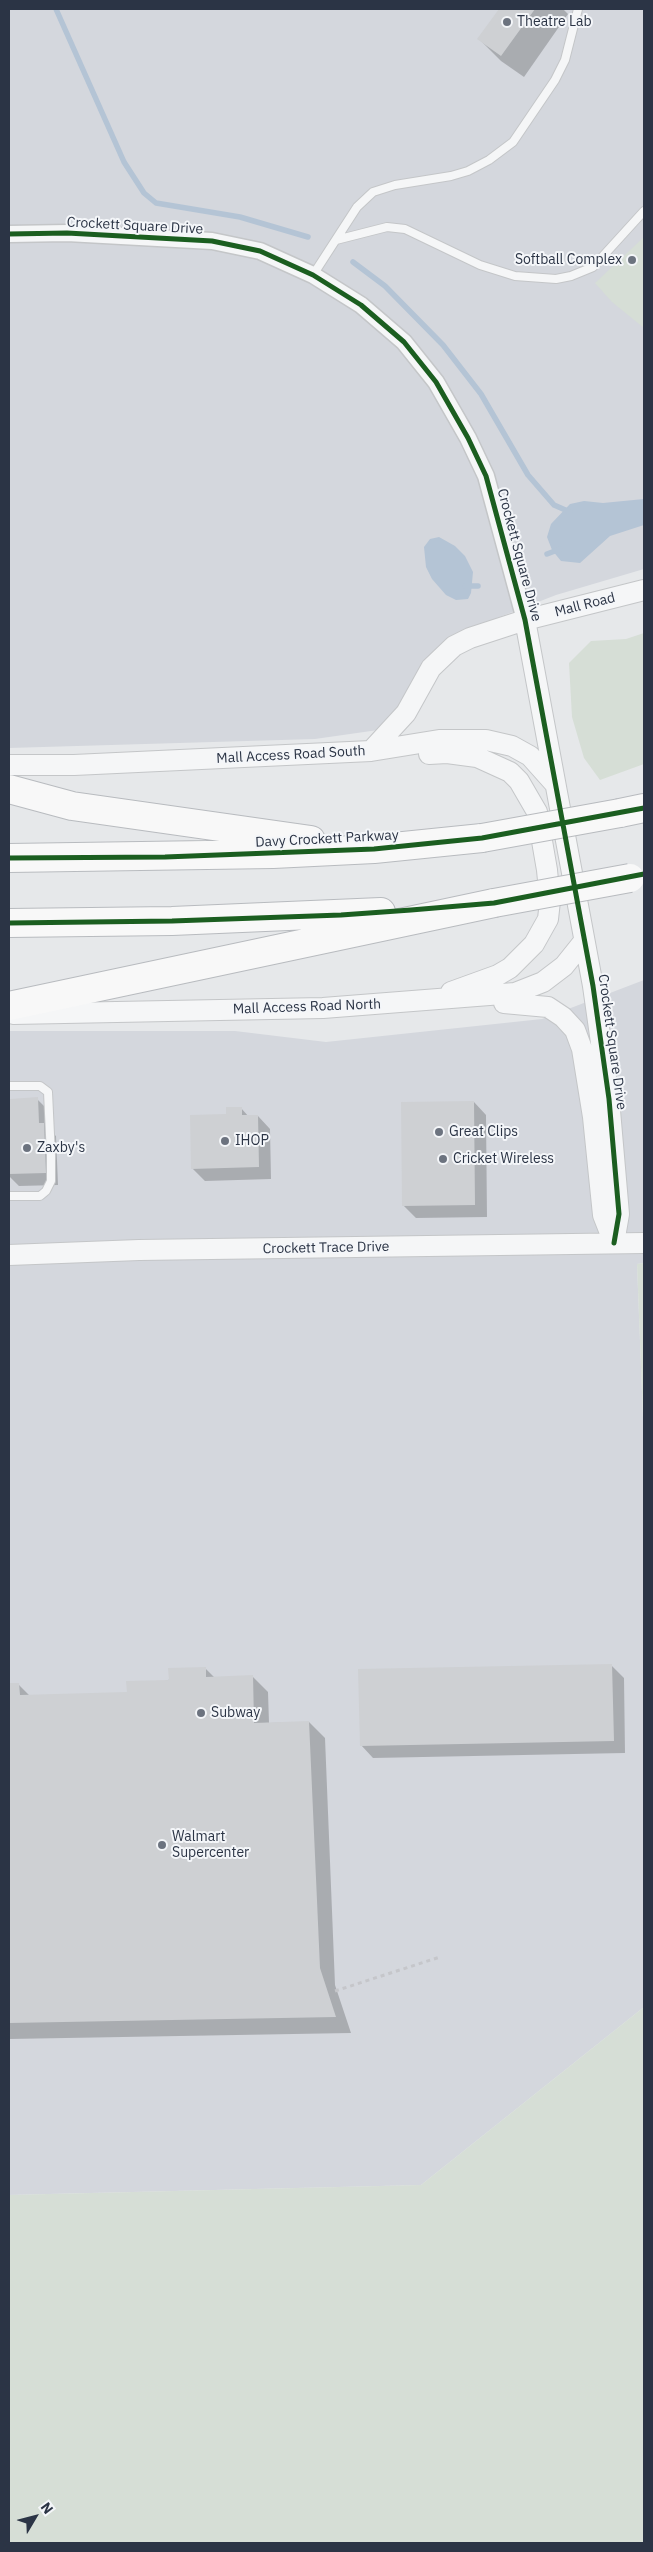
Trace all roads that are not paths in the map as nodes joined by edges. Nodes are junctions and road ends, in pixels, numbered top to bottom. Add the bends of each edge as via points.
1 (578, 9) edge
2 (644, 211) edge
3 (9, 234) edge
4 (336, 240) junction
5 (313, 275) junction
6 (644, 590) edge
7 (525, 620) junction
8 (371, 751) junction
9 (9, 765) edge
10 (556, 786) junction
11 (9, 789) edge
12 (632, 811) edge
13 (374, 849) junction
14 (9, 858) edge
15 (637, 876) edge
16 (494, 903) junction
17 (9, 924) edge
18 (584, 941) junction
19 (421, 1002) junction
20 (9, 1006) edge
21 (9, 1014) edge
22 (9, 1086) edge
23 (9, 1196) edge
24 (614, 1243) junction
25 (644, 1243) edge
26 (9, 1255) edge

1 - 4 lane via 565,60 556,80 513,142 468,171 373,192 357,207
2 - 4 lane via 593,267 556,279 515,276 490,268 405,230 387,227
3 - 5 street, Crockett Square Drive via 212,241 260,251
4 - 5 lane
5 - 7 street, Crockett Square Drive via 361,305 404,342 436,382 486,476
6 - 7 street, Mall Road
7 - 8 street, Mall Road via 470,638 444,654 431,668 406,713
7 - 10 street, Crockett Square Drive
8 - 9 street, Mall Access Road South via 74,765
8 - 10 street, Mall Access Road South via 439,740 486,740 512,746 530,756
8 - 19 street via 409,755 447,752 477,757 510,772 537,812 550,900 543,931 510,968 481,982
10 - 18 street, Crockett Square Drive
11 - 13 highway via 72,806
12 - 13 highway, Davy Crockett Parkway, bridge via 482,838
13 - 14 highway, Davy Crockett Parkway via 165,857
15 - 16 highway, bridge
16 - 17 highway via 341,915
16 - 20 highway
18 - 19 street, Mall Access Road North via 564,966 528,990
18 - 24 street, Crockett Square Drive via 608,1089 617,1174 619,1214
19 - 21 street, Mall Access Road North via 247,1010
19 - 24 street via 535,1004 563,1017 576,1030 593,1117 602,1214
22 - 23 lane via 40,1086 48,1092 51,1181 40,1196
24 - 25 street, Crockett Trace Drive
24 - 26 street, Crockett Trace Drive

